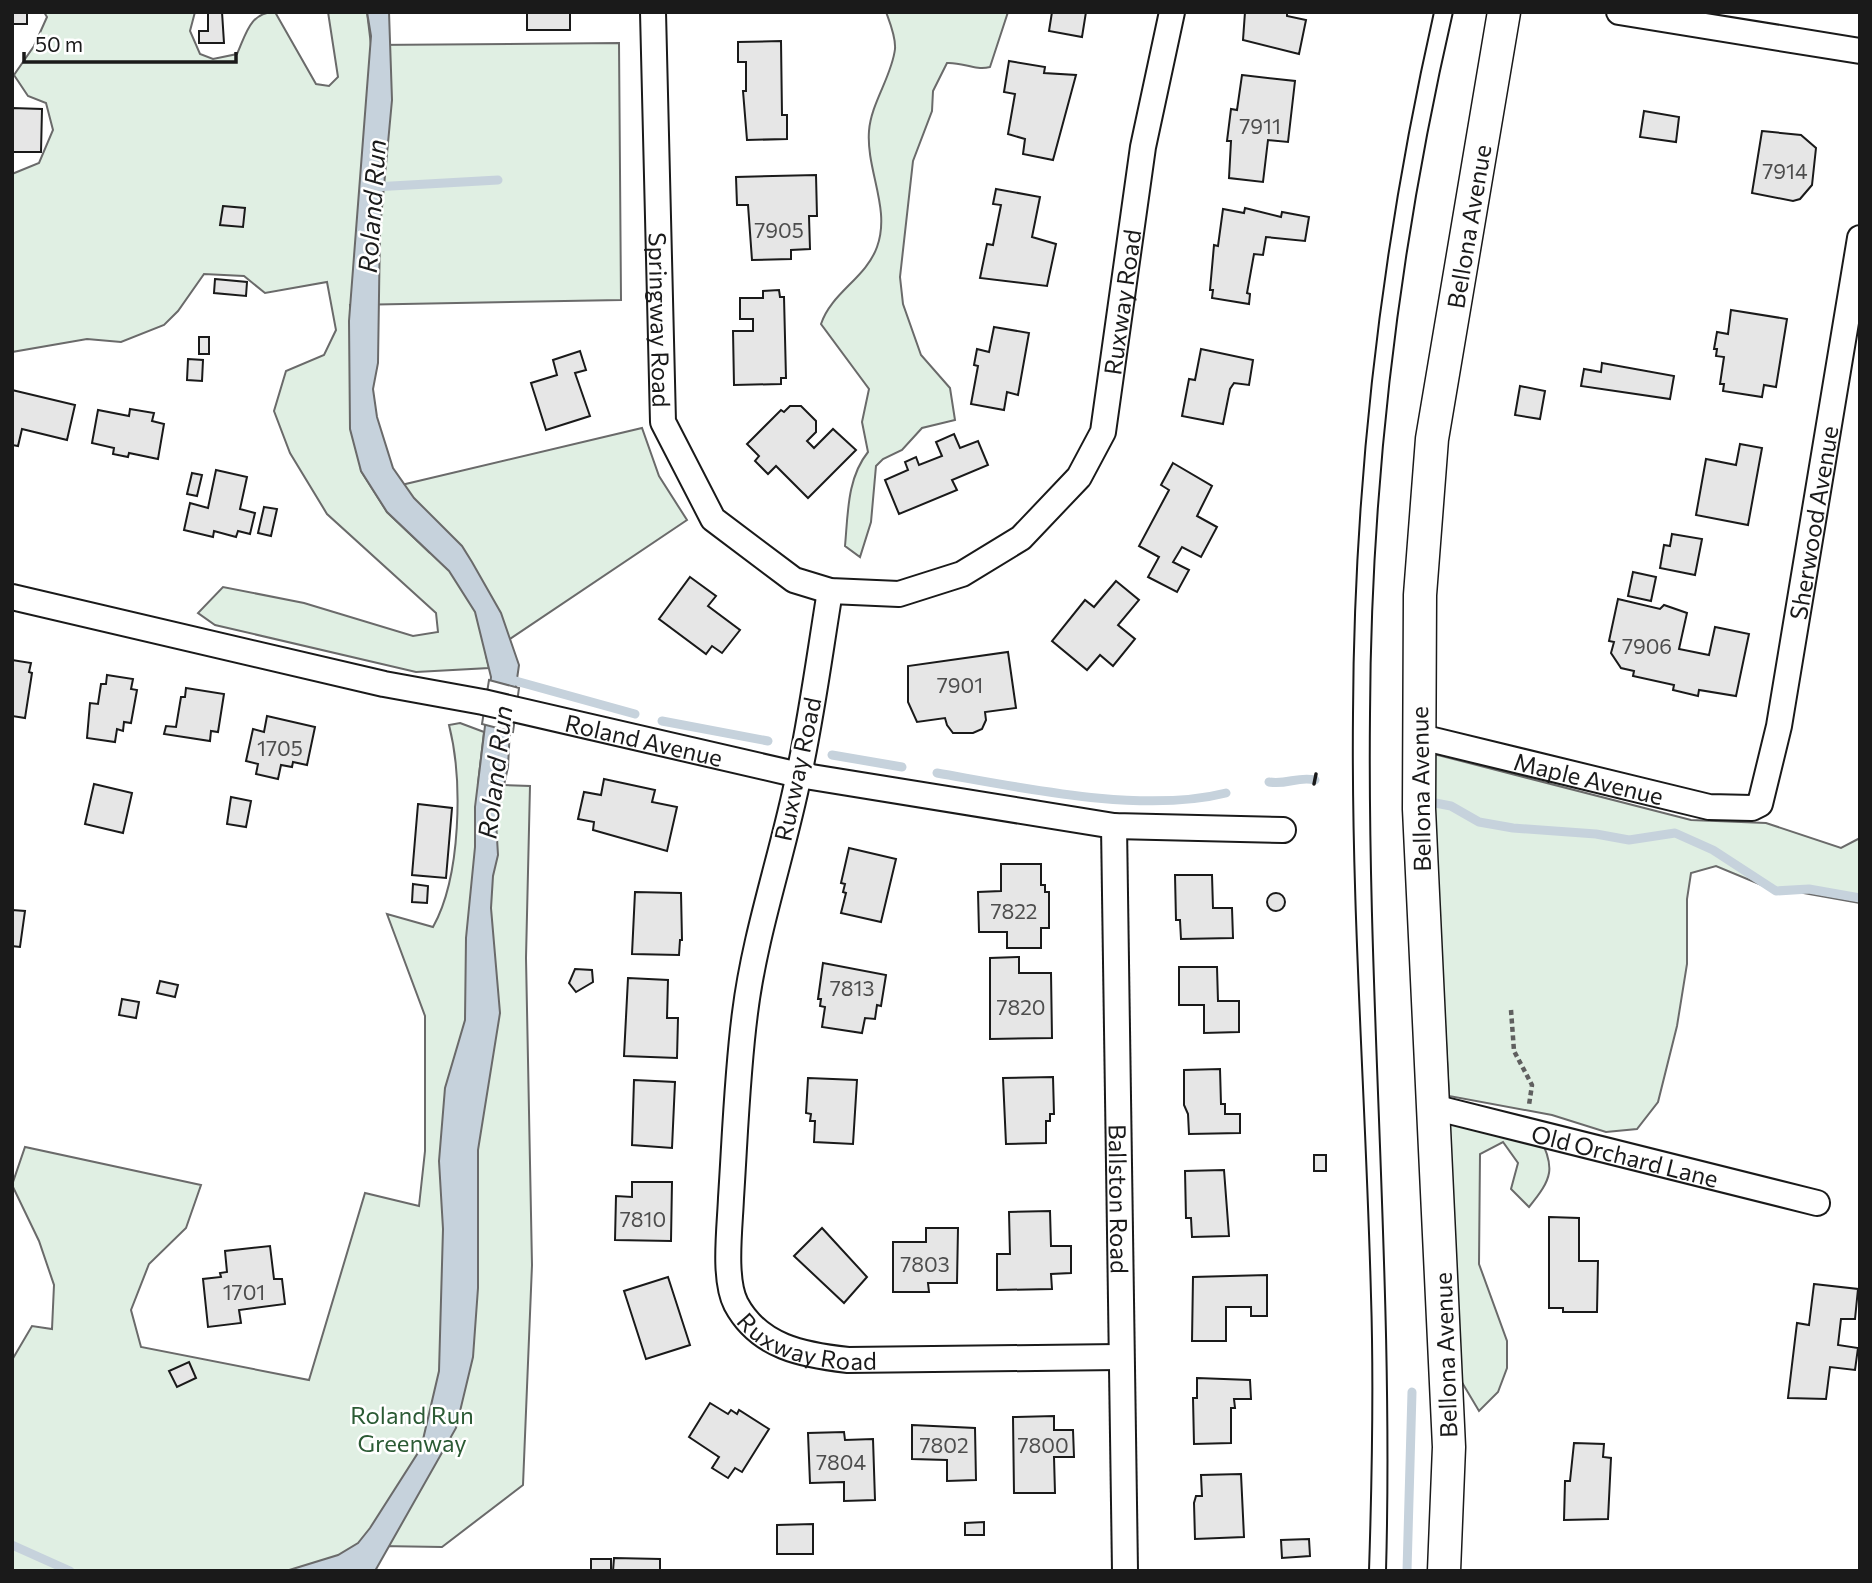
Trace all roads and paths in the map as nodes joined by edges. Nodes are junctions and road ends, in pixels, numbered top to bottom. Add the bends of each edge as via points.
1 (653, 12) edge
2 (1172, 12) edge
3 (1504, 12) edge
4 (1619, 12) edge
5 (1860, 51) edge
6 (1860, 238) edge
7 (830, 591) junction
8 (12, 597) edge
9 (1418, 736) junction
10 (799, 775) junction
11 (1760, 804) joint
12 (1114, 826) junction
13 (1283, 830) dead end
14 (1511, 1010) dead end
15 (1433, 1107) junction
16 (1525, 1130) junction
17 (1817, 1203) dead end
18 (1119, 1357) junction
19 (1125, 1571) edge
20 (1444, 1571) edge

1 - 7 street, Springway Road via 663,422 713,519 794,580
2 - 7 street, Ruxway Road via 1143,147 1103,432 1079,477 1021,538 962,574 899,594
3 - 9 street, Bellona Avenue via 1432,439 1420,595
4 - 5 street
6 - 11 street, Sherwood Avenue via 1779,726
7 - 10 street, Ruxway Road
8 - 10 street, Roland Avenue
9 - 11 street, Maple Avenue via 1709,807 1752,808
9 - 15 street, Bellona Avenue
10 - 12 street, Roland Avenue
10 - 18 street, Ruxway Road via 745,1011 730,1224 734,1301 749,1326 803,1355 848,1360
12 - 13 street, Roland Avenue
12 - 18 street, Ballston Road
14 - 16 path via 1514,1051 1532,1085
15 - 16 street, Old Orchard Lane
15 - 20 street, Bellona Avenue via 1449,1447
16 - 17 street, Old Orchard Lane
18 - 19 street, Ballston Road

